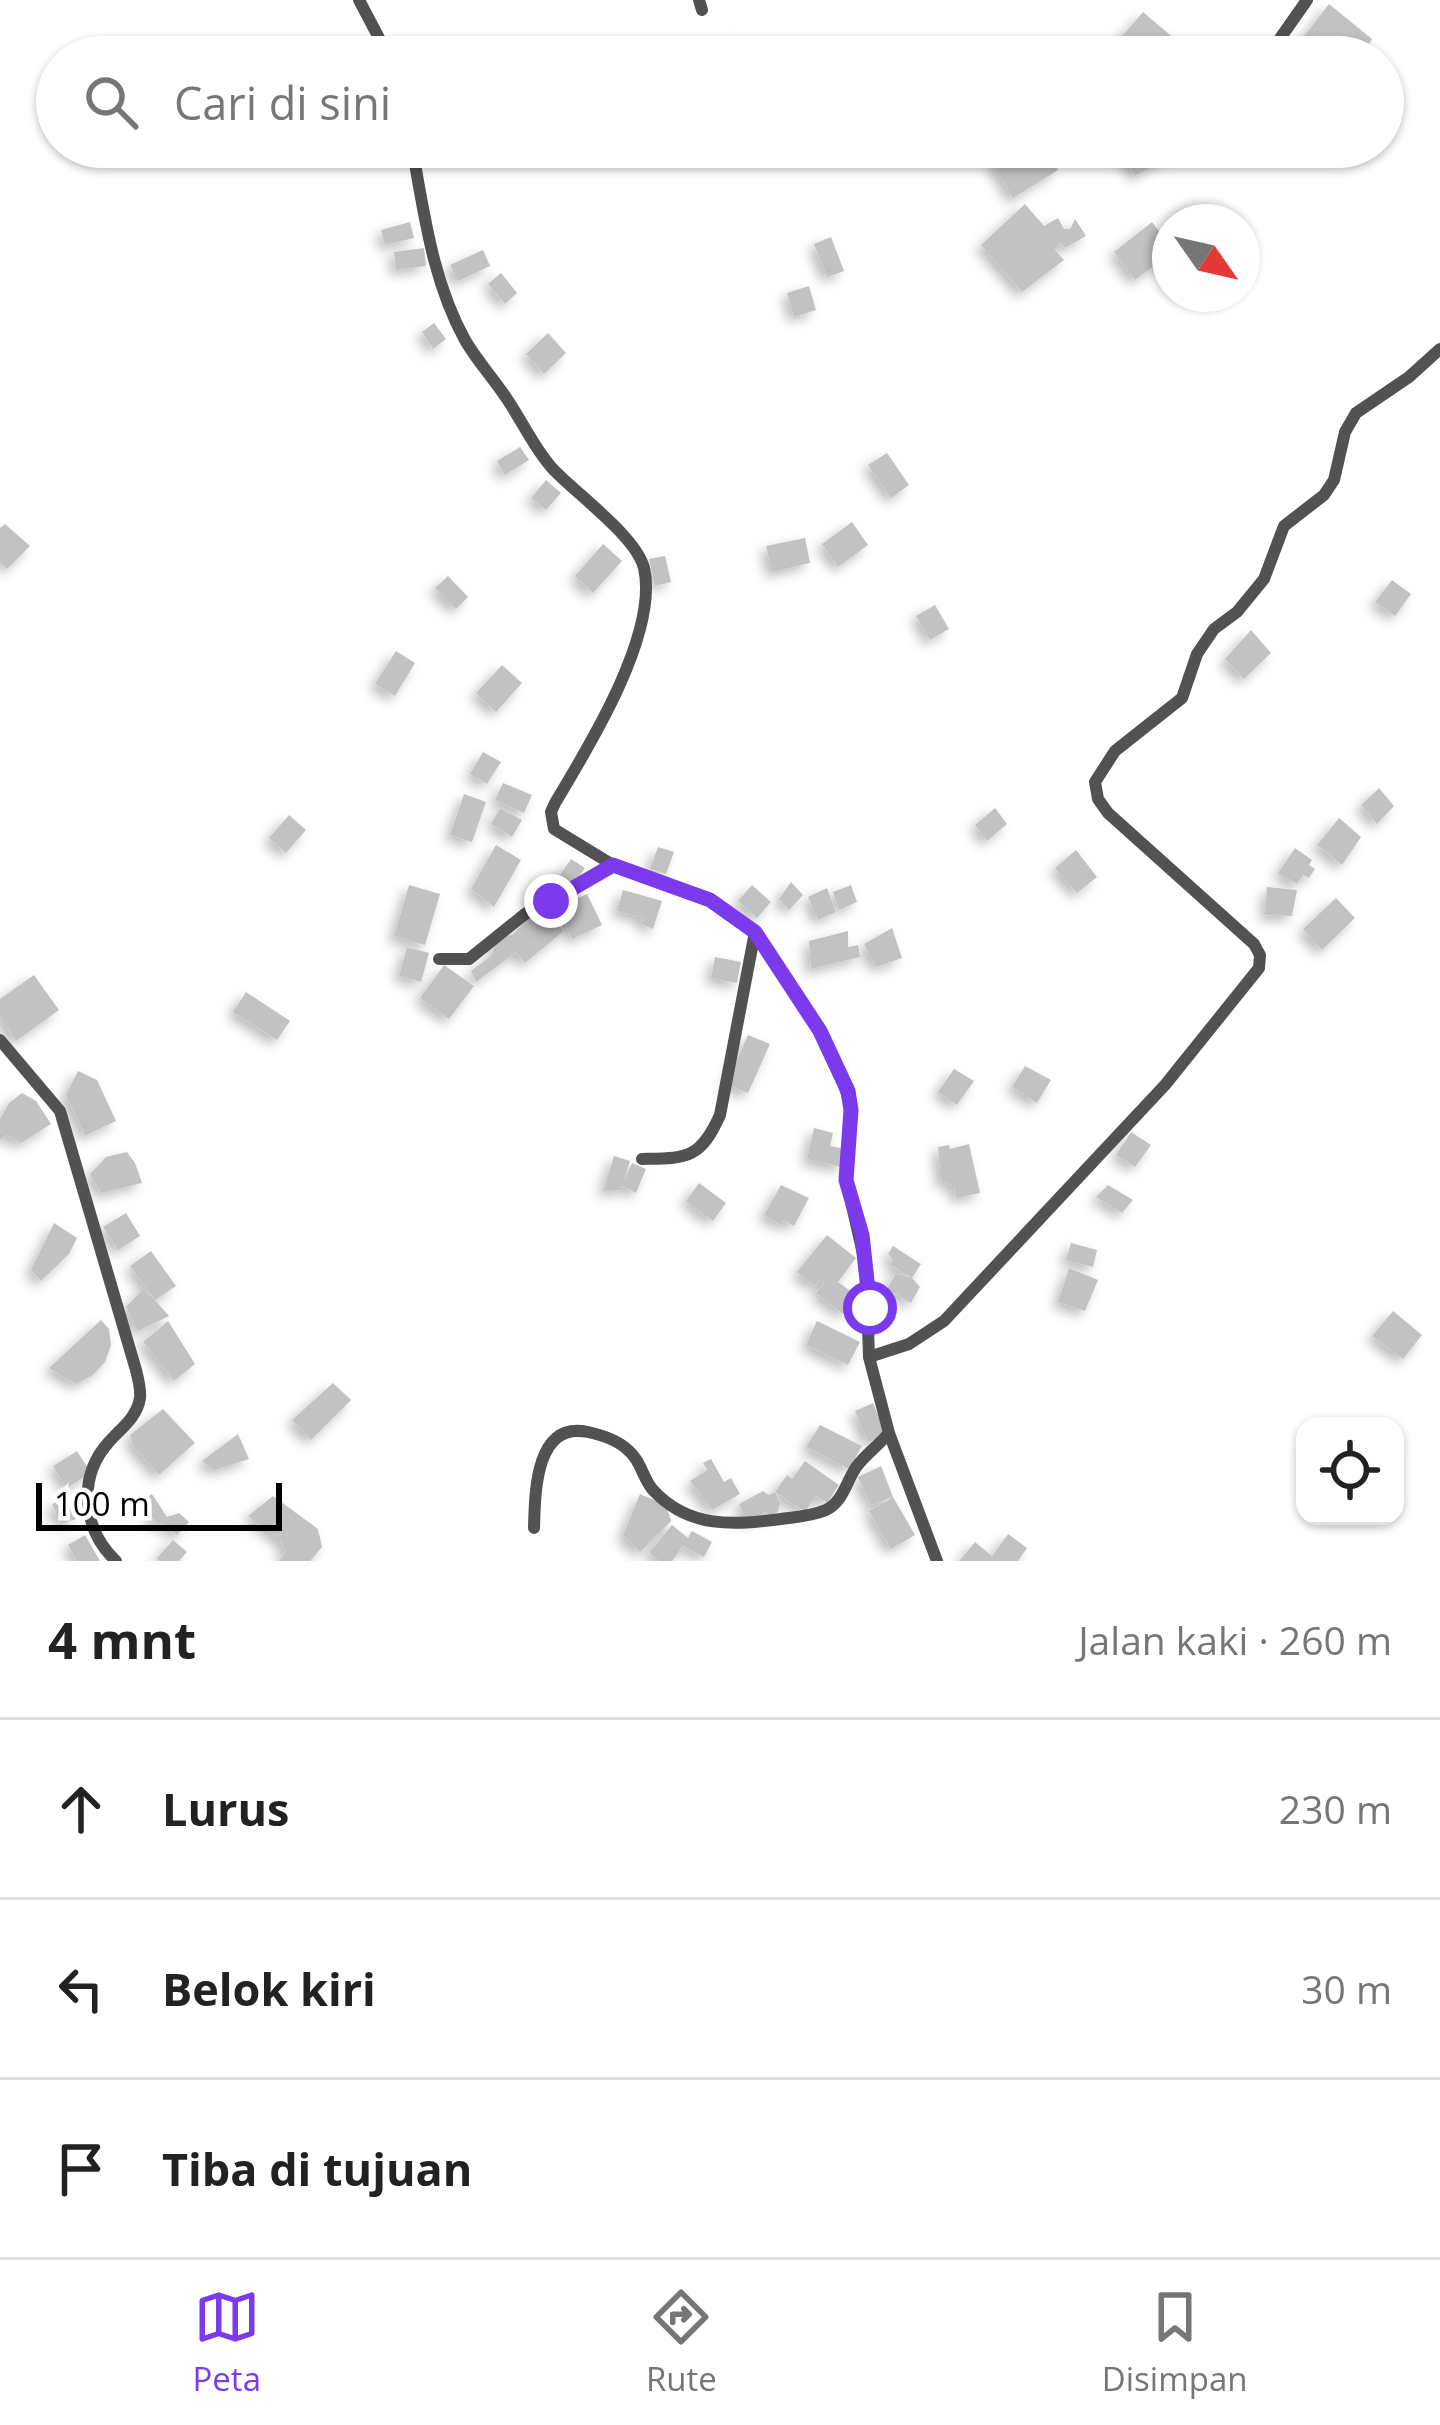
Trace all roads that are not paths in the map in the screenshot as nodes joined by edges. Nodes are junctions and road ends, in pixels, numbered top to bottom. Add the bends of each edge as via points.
1 (359, 0) edge
2 (1307, 0) edge
3 (378, 36) edge
4 (1282, 36) edge
5 (416, 168) edge
6 (1440, 349) edge
7 (613, 865) junction
8 (755, 932) junction
9 (439, 959) dead end
10 (0, 1040) edge
11 (641, 1159) dead end
12 (869, 1357) junction
13 (889, 1433) junction
14 (534, 1528) dead end
15 (116, 1561) edge
16 (937, 1561) edge

1 - 3 street
2 - 4 street
5 - 7 street via 442,288 466,340 551,467 643,565 645,601 631,654 603,724 551,812 554,829
6 - 12 street via 1357,413 1334,480 1284,526 1264,579 1197,653 1182,698 1115,751 1096,782 1108,813 1255,944 1258,968 1165,1085 944,1321
7 - 8 street via 710,900
7 - 9 street via 525,914 469,959
8 - 11 street via 713,1131 682,1159
8 - 12 street via 820,1031 848,1091 846,1180 866,1267
10 - 15 street via 60,1111 136,1370 137,1406 104,1448 86,1493 92,1530
12 - 13 street
13 - 14 street via 826,1510 746,1526 717,1525 671,1503 649,1486 631,1452 576,1430 550,1444 542,1460
13 - 16 street

